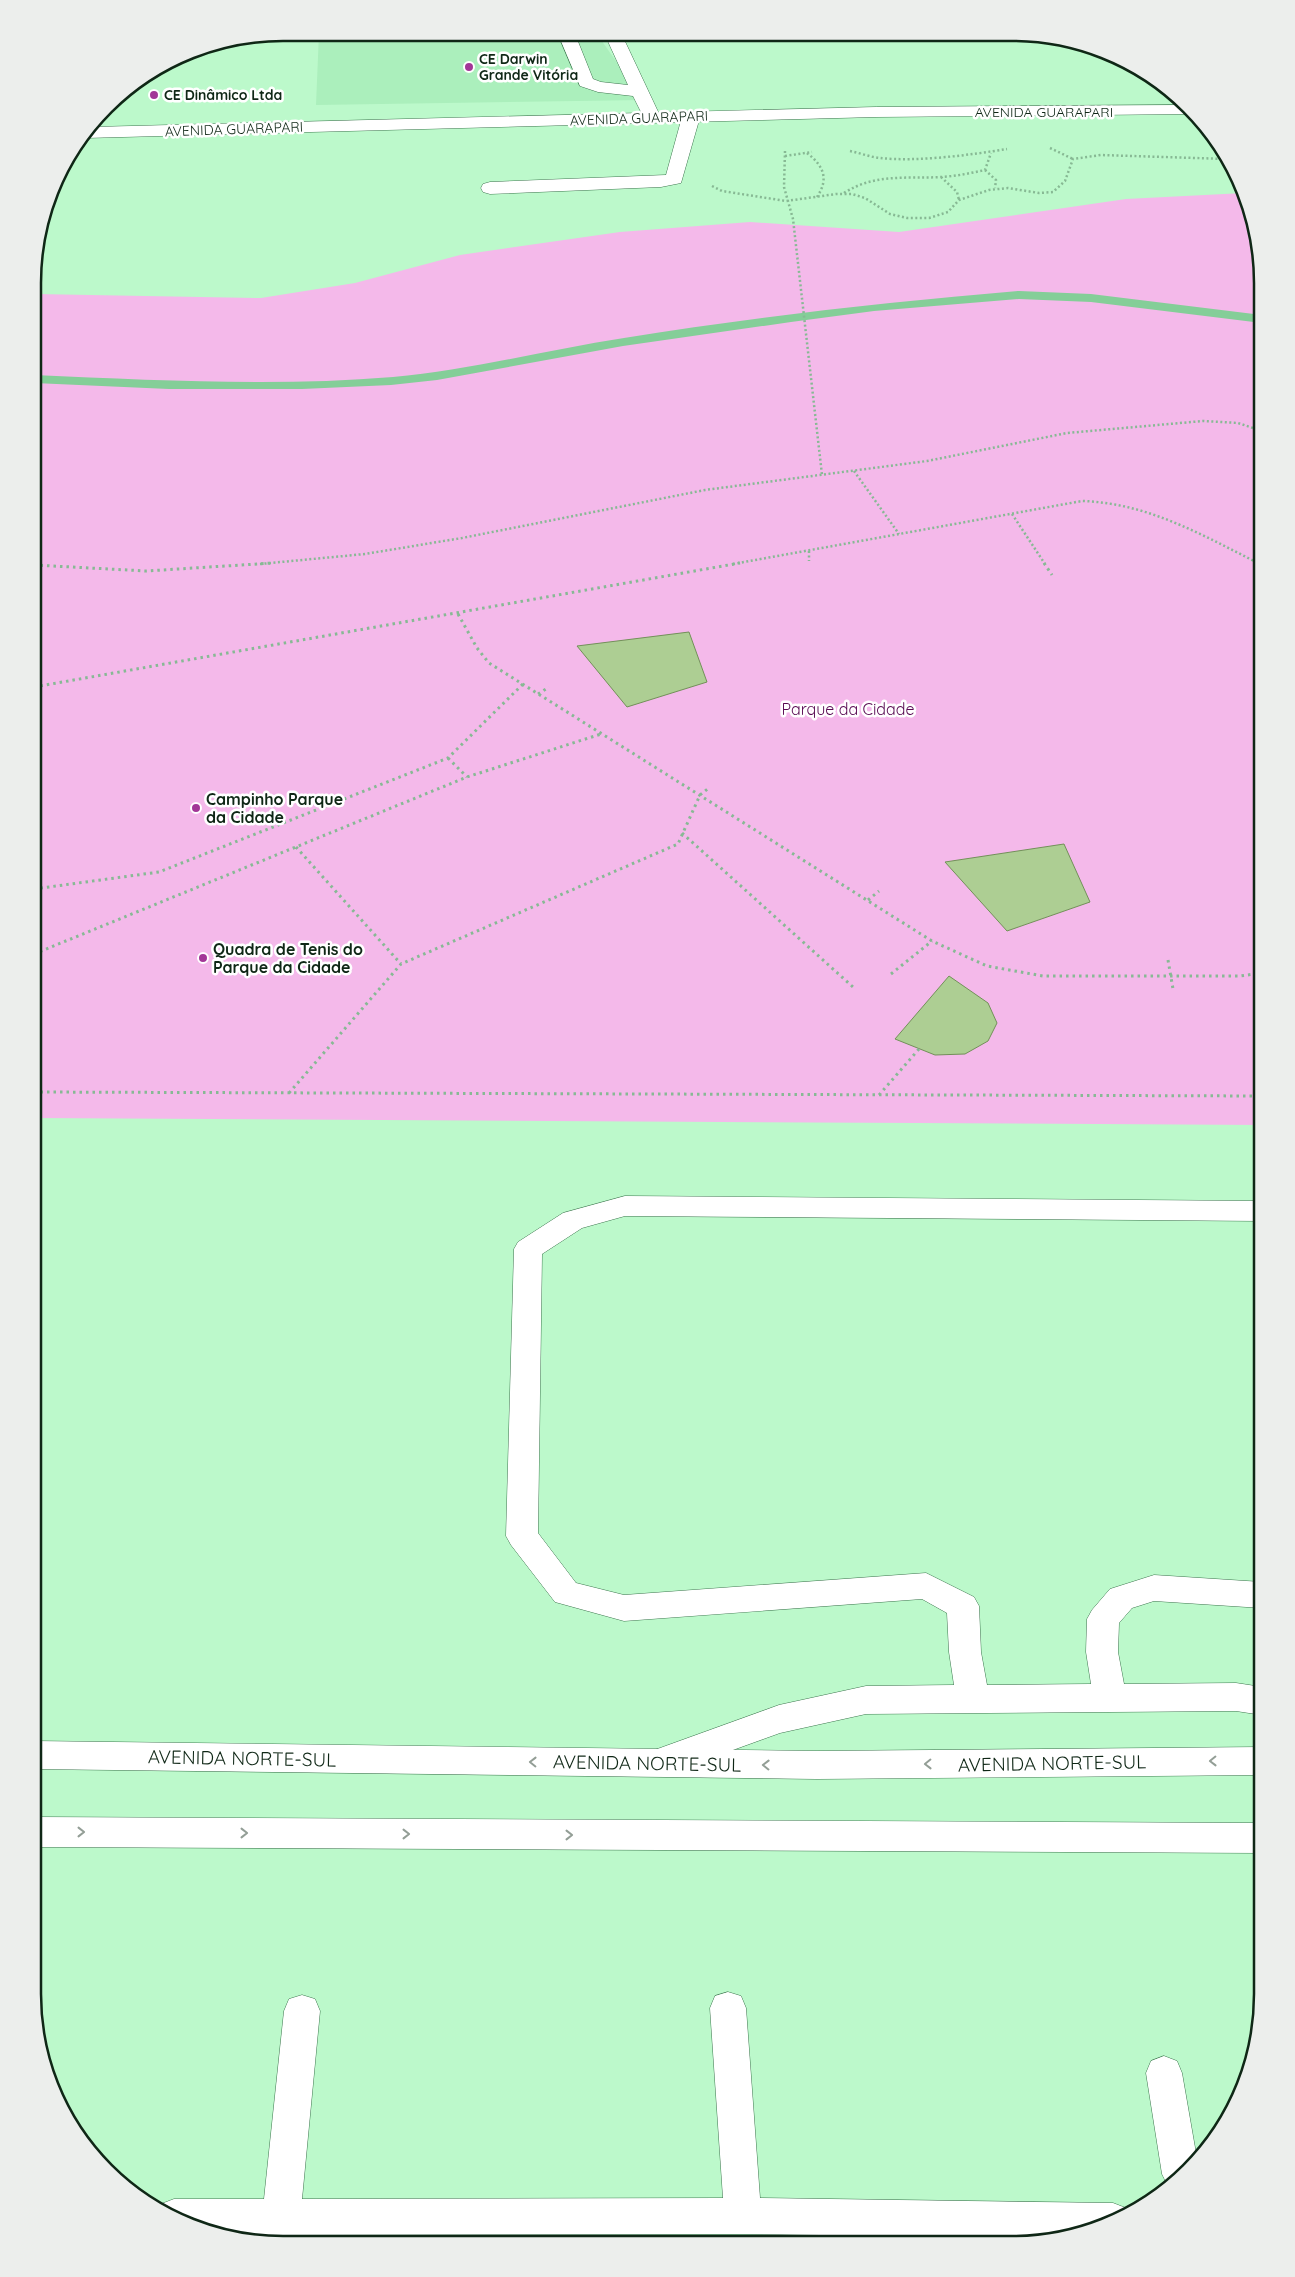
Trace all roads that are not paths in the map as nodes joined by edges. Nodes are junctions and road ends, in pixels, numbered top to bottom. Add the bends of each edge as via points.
1 (569, 41) edge
2 (617, 41) edge
3 (639, 91) junction
4 (1181, 110) edge
5 (690, 117) junction
6 (652, 118) junction
7 (94, 133) edge
8 (490, 188) dead end
9 (1254, 1212) edge
10 (1254, 1594) edge
11 (1110, 1698) junction
12 (973, 1699) junction
13 (1254, 1700) edge
14 (41, 1755) edge
15 (1254, 1761) edge
16 (657, 1763) junction
17 (41, 1832) edge
18 (1254, 1838) edge
19 (728, 2008) dead end
20 (302, 2011) dead end
21 (1164, 2073) dead end
22 (1180, 2168) edge
23 (281, 2216) junction
24 (743, 2216) junction
25 (191, 2217) edge
26 (1095, 2221) edge

1 - 3 street via 586,82 598,87
2 - 3 street
3 - 6 street
4 - 5 street, AVENIDA GUARAPARI
5 - 6 street, AVENIDA GUARAPARI
5 - 8 street via 674,179
6 - 7 street, AVENIDA GUARAPARI
9 - 12 street via 625,1206 574,1220 528,1249 522,1536 566,1593 624,1608 926,1586 963,1606 965,1652
10 - 11 street via 1154,1588 1121,1598 1103,1619 1102,1652
11 - 12 street
11 - 13 street via 1236,1697
12 - 16 street via 866,1700 779,1719
16 -> 14 street, AVENIDA NORTE-SUL
15 -> 16 street, AVENIDA NORTE-SUL via 827,1765
17 -> 18 street
19 - 24 street
20 - 23 street
21 - 22 street
23 - 24 street
23 - 25 street
24 - 26 street

